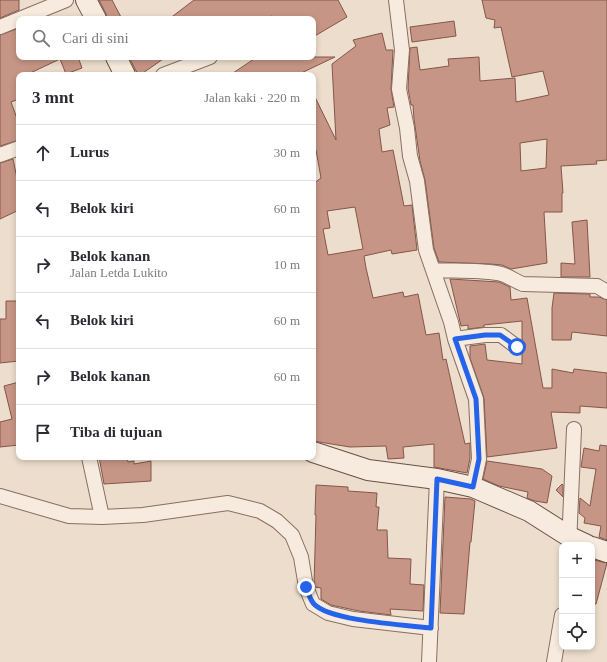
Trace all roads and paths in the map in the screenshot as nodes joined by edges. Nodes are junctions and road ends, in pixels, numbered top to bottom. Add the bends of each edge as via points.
1 (66, 0) edge
2 (86, 0) edge
3 (396, 0) edge
4 (27, 16) edge
5 (94, 16) edge
6 (16, 20) edge
7 (0, 27) edge
8 (118, 60) edge
9 (202, 60) edge
10 (124, 72) edge
11 (171, 72) edge
12 (16, 149) edge
13 (0, 155) edge
14 (433, 270) junction
15 (607, 292) edge
16 (455, 339) junction
17 (517, 347) dead end
18 (574, 429) dead end
19 (316, 453) edge
20 (90, 460) edge
21 (437, 479) junction
22 (473, 487) junction
23 (0, 496) edge
24 (102, 517) junction
25 (576, 542) edge
26 (595, 548) edge
27 (607, 552) edge
28 (431, 628) junction
29 (559, 633) edge
30 (429, 662) edge
31 (554, 662) edge

1 - 4 street
2 - 5 street
3 - 14 street via 402,50 399,89 410,156 417,181 426,250
6 - 7 street
8 - 10 street
9 - 11 street
12 - 13 street
14 - 15 street via 497,273 523,284 597,286
14 - 16 street
16 - 17 street via 500,335
16 - 22 street via 476,399 479,459
18 - 25 street
19 - 21 street via 368,470
20 - 24 street
21 - 22 street
21 - 28 street
22 - 25 street via 529,511
23 - 24 street via 69,516
24 - 28 street via 143,515 228,503 260,511 277,521 292,535 301,557 306,587 313,604 328,613 353,619
26 - 27 street
28 - 30 street
29 - 31 street

